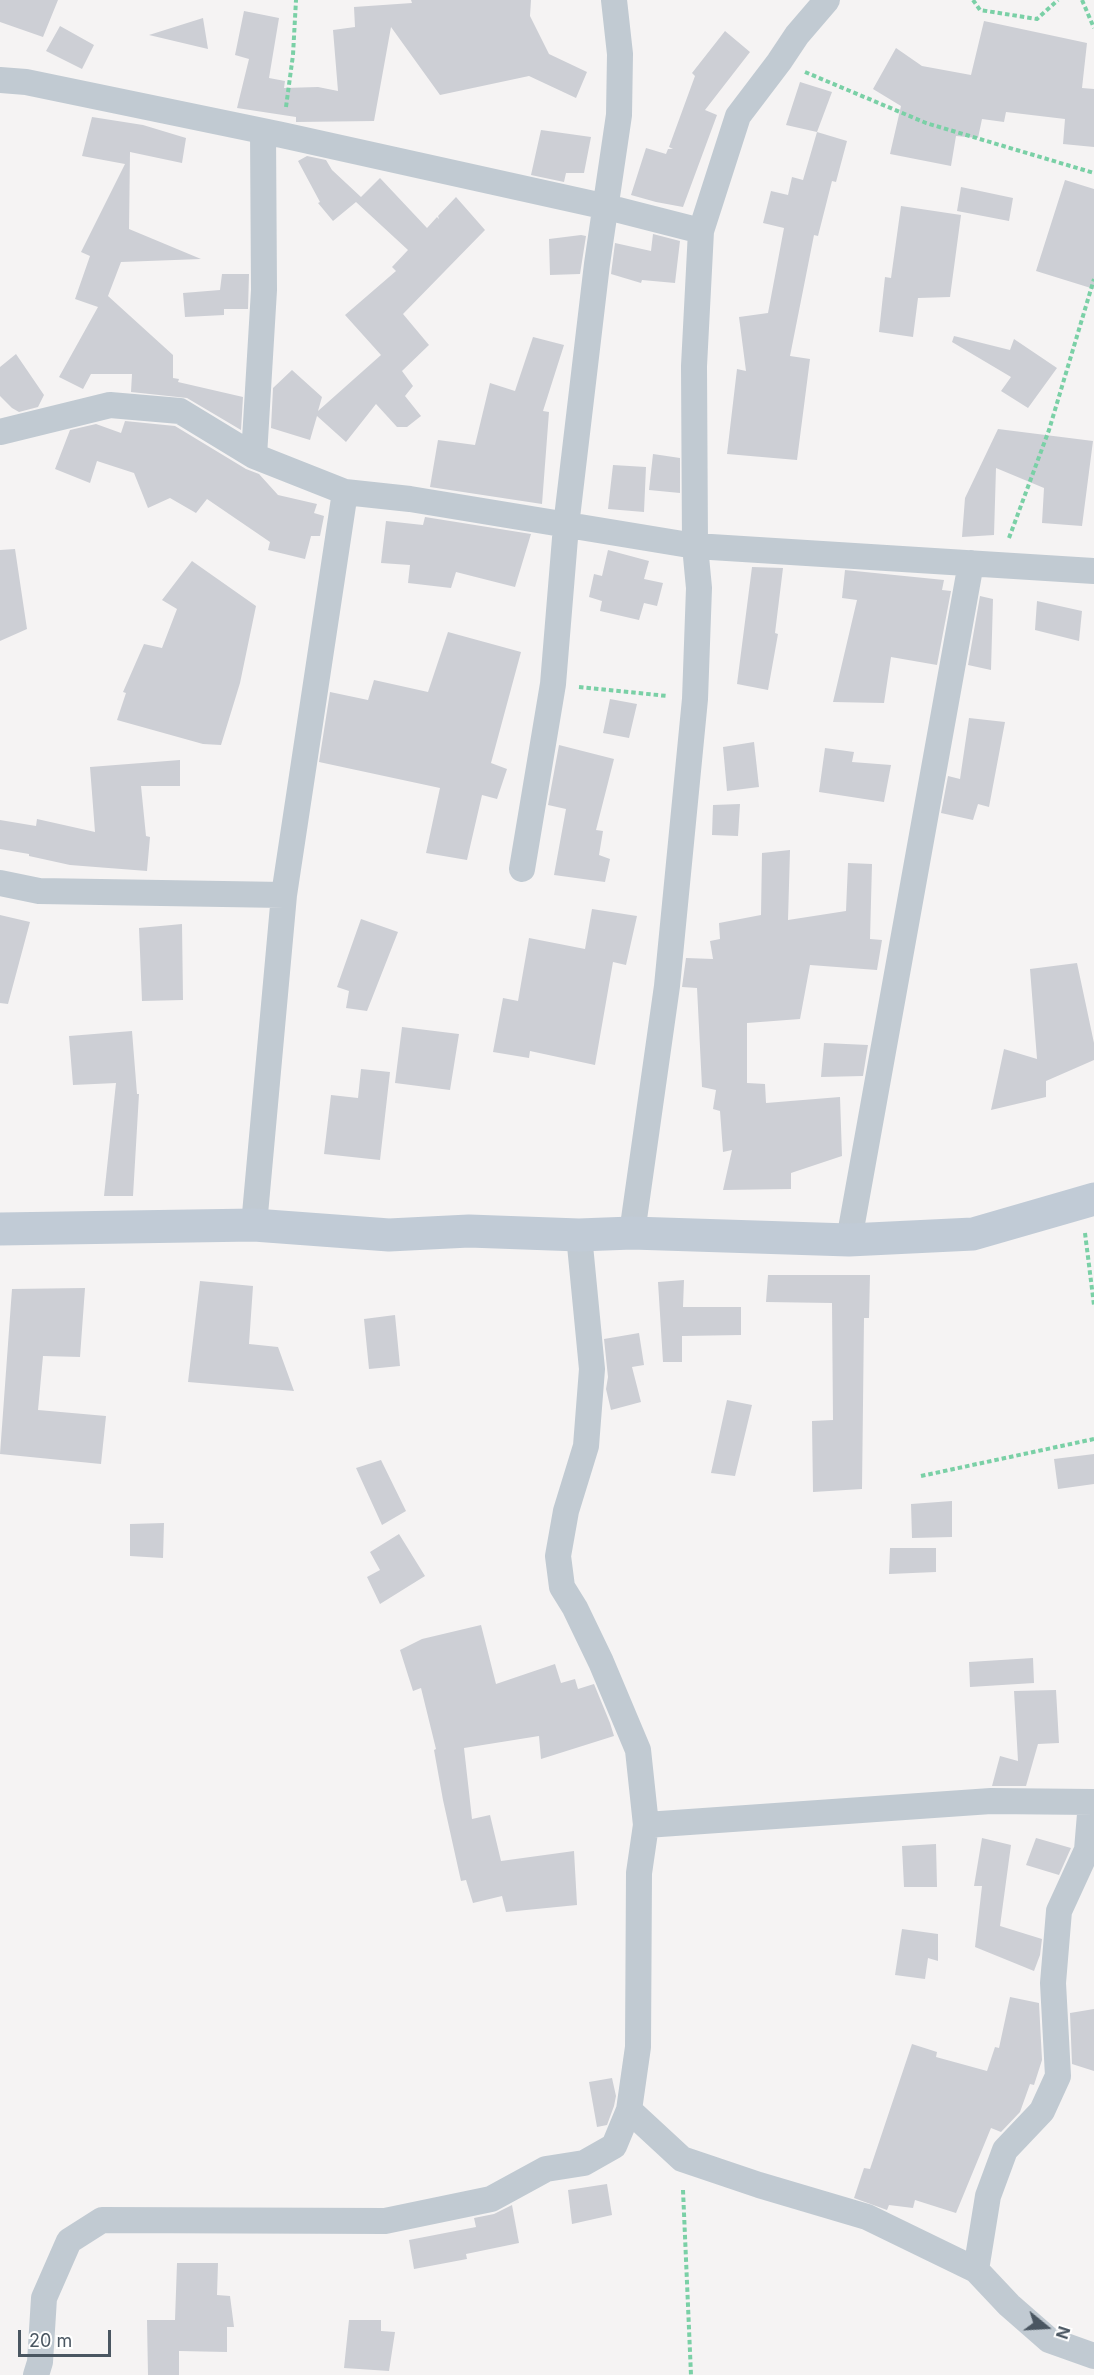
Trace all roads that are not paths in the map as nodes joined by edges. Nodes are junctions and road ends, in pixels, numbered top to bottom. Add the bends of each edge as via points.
1 (615, 0) edge
2 (826, 0) edge
3 (0, 80) edge
4 (273, 134) junction
5 (607, 207) junction
6 (701, 231) junction
7 (0, 432) edge
8 (254, 456) junction
9 (345, 492) junction
10 (566, 526) junction
11 (695, 546) junction
12 (971, 563) junction
13 (1094, 571) edge
14 (522, 869) dead end
15 (0, 883) edge
16 (284, 895) junction
17 (1088, 1201) edge
18 (254, 1225) junction
19 (0, 1229) edge
20 (632, 1233) junction
21 (579, 1235) junction
22 (849, 1240) junction
23 (1093, 1802) edge
24 (646, 1825) junction
25 (628, 2110) junction
26 (976, 2270) junction
27 (1094, 2356) edge
28 (36, 2375) edge

1 - 5 street via 620,54 619,115
2 - 6 street via 738,116
3 - 4 street via 26,82
4 - 5 street
4 - 8 street
5 - 6 street
5 - 10 street
6 - 11 street via 694,366
7 - 8 street via 110,405 180,411
8 - 9 street
9 - 10 street
9 - 16 street
10 - 11 street
10 - 14 street via 553,684
11 - 12 street
11 - 20 street via 699,588 695,699 667,986
12 - 13 street
12 - 22 street
15 - 16 street via 39,891
16 - 18 street
17 - 22 main road via 973,1234
18 - 19 main road
18 - 21 main road via 389,1235 469,1231
20 - 21 main road
20 - 22 main road
21 - 24 street via 592,1369 586,1446 558,1556 562,1587 601,1662 638,1750
23 - 24 street via 991,1801
23 - 26 street via 1087,1850 1059,1911 1053,1983 1058,2076 1042,2111 1005,2150 988,2196
24 - 25 street via 639,1874 638,2047
25 - 26 street via 682,2159 867,2217
25 - 28 street via 614,2146 584,2163 546,2169 491,2199 470,2204 385,2221 102,2220 69,2241 44,2298
26 - 27 street via 1049,2340

